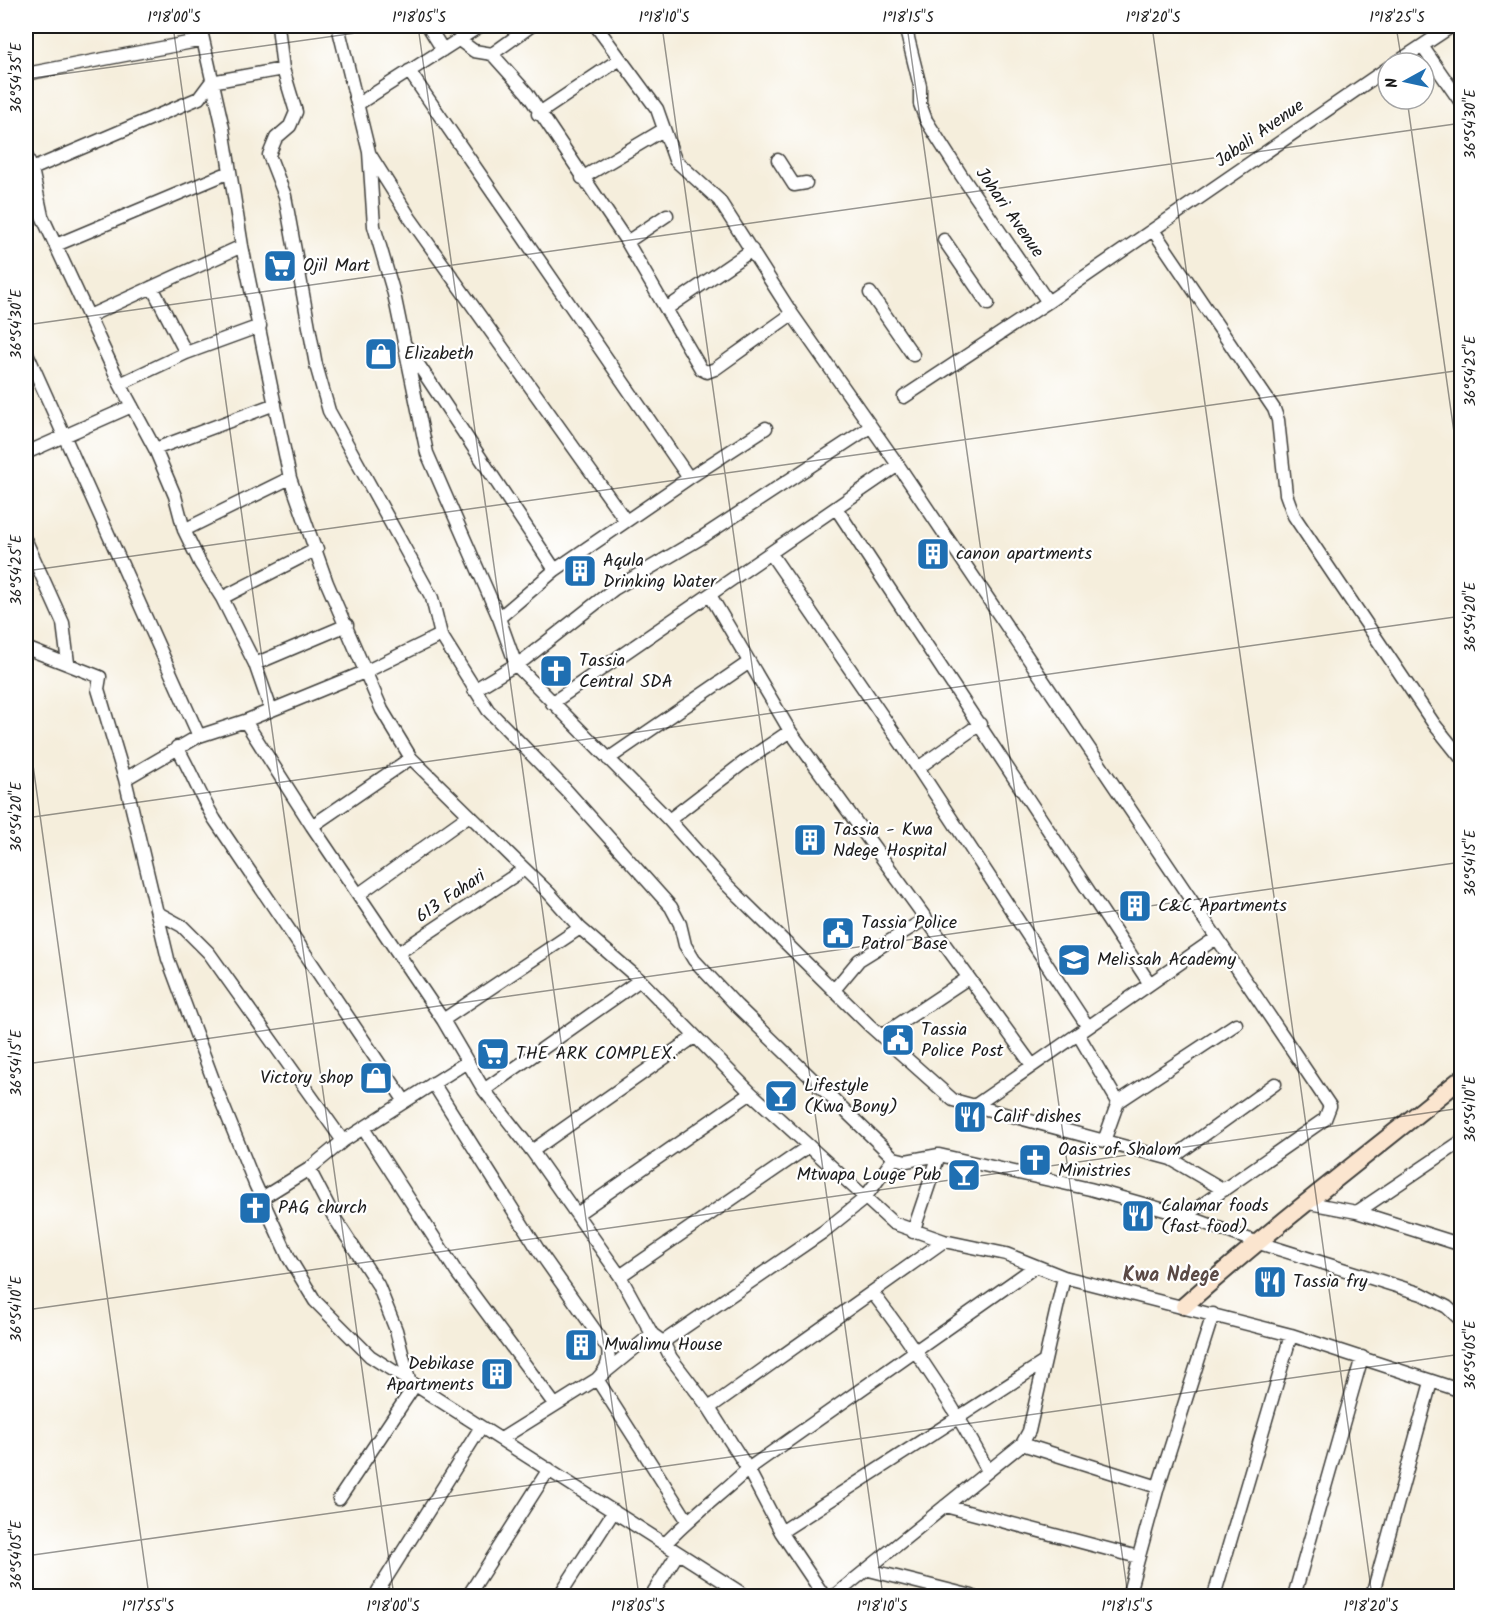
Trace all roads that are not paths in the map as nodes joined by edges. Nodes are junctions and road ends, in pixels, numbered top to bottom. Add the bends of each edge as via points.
1 (200, 26) edge
2 (278, 26) edge
3 (338, 26) edge
4 (428, 26) edge
5 (480, 26) edge
6 (531, 26) edge
7 (596, 26) edge
8 (905, 26) edge
9 (1452, 26) edge
10 (203, 40) junction
11 (459, 40) junction
12 (1422, 46) junction
13 (443, 50) junction
14 (1414, 51) edge
15 (492, 54) junction
16 (620, 59) junction
17 (283, 69) junction
18 (409, 71) junction
19 (26, 74) edge
20 (1376, 76) edge
21 (211, 82) junction
22 (358, 104) junction
23 (1461, 104) edge
24 (538, 114) junction
25 (663, 129) junction
26 (369, 152) junction
27 (26, 155) edge
28 (778, 160) dead end
29 (32, 169) junction
30 (230, 172) junction
31 (582, 178) junction
32 (806, 183) dead end
33 (667, 215) dead end
34 (1153, 230) junction
35 (944, 240) dead end
36 (627, 242) junction
37 (56, 245) junction
38 (242, 246) junction
39 (752, 250) junction
40 (152, 287) junction
41 (870, 293) dead end
42 (1048, 302) junction
43 (988, 304) dead end
44 (666, 309) junction
45 (792, 314) junction
46 (89, 316) junction
47 (260, 326) junction
48 (403, 341) junction
49 (26, 351) edge
50 (186, 353) junction
51 (913, 355) dead end
52 (120, 384) junction
53 (904, 397) dead end
54 (275, 404) junction
55 (132, 406) junction
56 (870, 427) junction
57 (766, 428) dead end
58 (63, 436) junction
59 (155, 449) junction
60 (26, 453) edge
61 (898, 465) junction
62 (290, 478) junction
63 (689, 478) junction
64 (836, 508) junction
65 (626, 521) junction
66 (184, 530) junction
67 (26, 541) edge
68 (317, 549) junction
69 (771, 554) junction
70 (555, 570) junction
71 (710, 595) junction
72 (222, 598) junction
73 (499, 618) junction
74 (347, 625) junction
75 (441, 636) junction
76 (29, 651) edge
77 (68, 663) junction
78 (748, 663) junction
79 (255, 664) junction
80 (516, 665) junction
81 (367, 671) junction
82 (474, 690) junction
83 (552, 703) junction
84 (270, 710) junction
85 (245, 721) junction
86 (980, 724) junction
87 (790, 731) junction
88 (199, 736) junction
89 (177, 747) junction
90 (411, 758) junction
91 (608, 759) junction
92 (1461, 759) edge
93 (918, 768) junction
94 (125, 779) junction
95 (468, 816) junction
96 (669, 820) junction
97 (312, 826) junction
98 (523, 870) junction
99 (359, 894) junction
100 (158, 914) junction
101 (925, 919) junction
102 (580, 928) junction
103 (1216, 938) junction
104 (398, 953) junction
105 (968, 978) junction
106 (640, 980) junction
107 (1150, 984) junction
108 (834, 990) junction
109 (443, 1020) junction
110 (1236, 1024) dead end
111 (1083, 1031) junction
112 (881, 1036) junction
113 (694, 1037) junction
114 (467, 1062) junction
115 (1032, 1065) junction
116 (1461, 1078) edge
117 (433, 1083) junction
118 (1275, 1083) dead end
119 (484, 1089) junction
120 (752, 1093) junction
121 (404, 1100) junction
122 (1118, 1102) junction
123 (976, 1105) junction
124 (363, 1128) junction
125 (1104, 1140) junction
126 (343, 1141) junction
127 (1461, 1141) edge
128 (809, 1146) junction
129 (532, 1151) junction
130 (939, 1155) junction
131 (894, 1158) junction
132 (1171, 1158) junction
133 (309, 1169) junction
134 (1224, 1190) junction
135 (262, 1198) junction
136 (864, 1199) junction
137 (1309, 1203) junction
138 (1357, 1212) junction
139 (577, 1214) junction
140 (1186, 1216) junction
141 (914, 1232) junction
142 (944, 1241) junction
143 (1256, 1242) junction
144 (1460, 1243) edge
145 (1036, 1266) junction
146 (620, 1276) junction
147 (1064, 1277) junction
148 (873, 1292) junction
149 (1184, 1306) junction
150 (1214, 1314) junction
151 (1461, 1321) edge
152 (652, 1334) junction
153 (1291, 1335) junction
154 (663, 1342) junction
155 (916, 1350) junction
156 (1362, 1357) junction
157 (1044, 1362) junction
158 (597, 1379) junction
159 (1431, 1382) junction
160 (412, 1383) junction
161 (1461, 1391) edge
162 (555, 1405) junction
163 (709, 1408) junction
164 (961, 1418) junction
165 (481, 1427) junction
166 (501, 1439) junction
167 (1022, 1444) junction
168 (549, 1469) junction
169 (748, 1469) junction
170 (988, 1471) junction
171 (1158, 1487) junction
172 (339, 1498) dead end
173 (945, 1506) junction
174 (614, 1510) junction
175 (687, 1520) junction
176 (781, 1532) junction
177 (665, 1544) junction
178 (678, 1553) junction
179 (1138, 1557) junction
180 (869, 1570) junction
181 (378, 1591) dead end
182 (742, 1595) edge
183 (468, 1596) edge
184 (559, 1596) edge
185 (651, 1596) edge
186 (824, 1596) edge
187 (834, 1596) edge
188 (972, 1596) edge
189 (1128, 1596) edge
190 (1214, 1596) edge
191 (1294, 1596) edge
192 (1372, 1596) edge

1 - 10 street
2 - 17 street
3 - 22 street
4 - 13 street
5 - 11 street
6 - 15 street
7 - 16 street
8 - 42 street, Johari Avenue via 926,120
9 - 12 street
10 - 19 street
10 - 21 street
11 - 13 street
11 - 15 street via 474,51
12 - 14 street
12 - 23 street
13 - 18 street
15 - 24 street via 526,93
16 - 24 street
16 - 25 street via 657,109
17 - 21 street
17 - 75 street via 296,112 290,126 276,138 269,155 285,196 315,365 329,411 432,598
18 - 22 street
18 - 63 street
20 - 34 street, Jabali Avenue
21 - 29 street via 199,98
21 - 30 street
22 - 26 street
24 - 31 street
25 - 31 street
25 - 39 street via 675,160 719,200
26 - 48 street via 374,226
26 - 65 street via 410,218
27 - 29 street
28 - 32 street via 794,185
29 - 37 street via 42,216
30 - 37 street
30 - 38 street
31 - 36 street
33 - 36 street
34 - 42 street
34 - 92 street via 1274,409 1286,494 1294,516
35 - 43 street
36 - 44 street
37 - 46 street
38 - 40 street
38 - 47 street
39 - 44 street
39 - 45 street
40 - 46 street
40 - 50 street
41 - 51 street
42 - 53 street
44 - 45 street via 701,369 707,372
45 - 56 street
46 - 52 street
47 - 50 street
47 - 54 street
48 - 70 street
48 - 73 street via 427,453
49 - 58 street
50 - 52 street
52 - 55 street
54 - 59 street
54 - 62 street
55 - 58 street
55 - 59 street
56 - 61 street
56 - 80 street via 701,538 614,589
57 - 63 street
58 - 60 street
58 - 88 street
59 - 66 street
61 - 64 street
61 - 103 street
62 - 66 street
62 - 68 street
63 - 65 street
64 - 69 street
64 - 86 street
65 - 70 street
66 - 72 street
67 - 77 street via 63,623
68 - 72 street
68 - 74 street via 327,583
69 - 71 street
69 - 93 street
70 - 73 street
71 - 78 street
71 - 83 street
72 - 79 street
73 - 80 street
74 - 79 street
74 - 81 street
75 - 81 street
75 - 82 street
76 - 77 street
77 - 94 street via 100,677 98,689
78 - 87 street
78 - 91 street
79 - 84 street
80 - 82 street
80 - 83 street
81 - 84 street
81 - 90 street via 382,710
82 - 131 street via 494,718 567,791 671,907 694,960
83 - 91 street
84 - 85 street
85 - 88 street
85 - 97 street
86 - 93 street
86 - 107 street
87 - 96 street
87 - 101 street
88 - 89 street
89 - 94 street
89 - 121 street via 215,820
90 - 95 street
90 - 97 street
91 - 96 street
93 - 111 street
94 - 100 street
95 - 98 street
95 - 99 street
96 - 108 street via 726,884
97 - 99 street
98 - 102 street
98 - 104 street, 613 Fahari
99 - 104 street
100 - 126 street via 182,926 202,944
100 - 135 street via 168,959
101 - 105 street
101 - 108 street via 859,960
102 - 106 street
102 - 109 street
103 - 107 street
103 - 134 street via 1330,1106 1324,1119
104 - 109 street
105 - 112 street
105 - 115 street
106 - 113 street
106 - 119 street
107 - 111 street
108 - 112 street
109 - 114 street
110 - 122 street
111 - 115 street
111 - 122 street
112 - 123 street via 953,1100
113 - 120 street
113 - 129 street
114 - 117 street
114 - 119 street
115 - 123 street
116 - 137 street
117 - 121 street
117 - 158 street via 539,1251 607,1344 608,1365
118 - 132 street
119 - 129 street
120 - 128 street
120 - 139 street
121 - 124 street
122 - 125 street
123 - 125 street
124 - 126 street
124 - 162 street via 457,1273
125 - 132 street
126 - 133 street
127 - 138 street
128 - 136 street
128 - 146 street
129 - 139 street
130 - 131 street via 906,1161
130 - 140 street via 1090,1189
130 - 141 street
131 - 136 street
132 - 134 street
133 - 135 street
133 - 160 street via 334,1217 378,1285
134 - 140 street
135 - 160 street via 289,1258 315,1301 370,1356
136 - 141 street via 893,1223
136 - 154 street via 824,1232
137 - 138 street
137 - 143 street
138 - 144 street
139 - 146 street
140 - 143 street
141 - 142 street
142 - 145 street via 1006,1254
142 - 148 street
143 - 149 street
143 - 151 street via 1422,1294 1447,1307
145 - 147 street
145 - 155 street
146 - 152 street
147 - 149 street
147 - 157 street
148 - 155 street
148 - 163 street
149 - 150 street
150 - 153 street
150 - 171 street
152 - 154 street
152 - 158 street
153 - 156 street
153 - 190 street
154 - 163 street
155 - 164 street
155 - 169 street
156 - 159 street
156 - 191 street
157 - 164 street
157 - 167 street via 1029,1431
158 - 162 street
158 - 175 street
159 - 161 street
159 - 192 street
160 - 165 street
160 - 172 street
162 - 166 street
163 - 169 street
164 - 170 street
164 - 176 street
165 - 166 street
165 - 181 street
166 - 168 street
167 - 170 street
167 - 171 street
168 - 174 street
168 - 183 street
169 - 175 street
169 - 176 street
170 - 173 street
171 - 179 street
173 - 179 street
173 - 180 street
174 - 177 street
174 - 184 street
175 - 177 street
176 - 186 street
177 - 178 street
178 - 182 street
178 - 185 street
179 - 189 street
180 - 187 street
180 - 188 street

